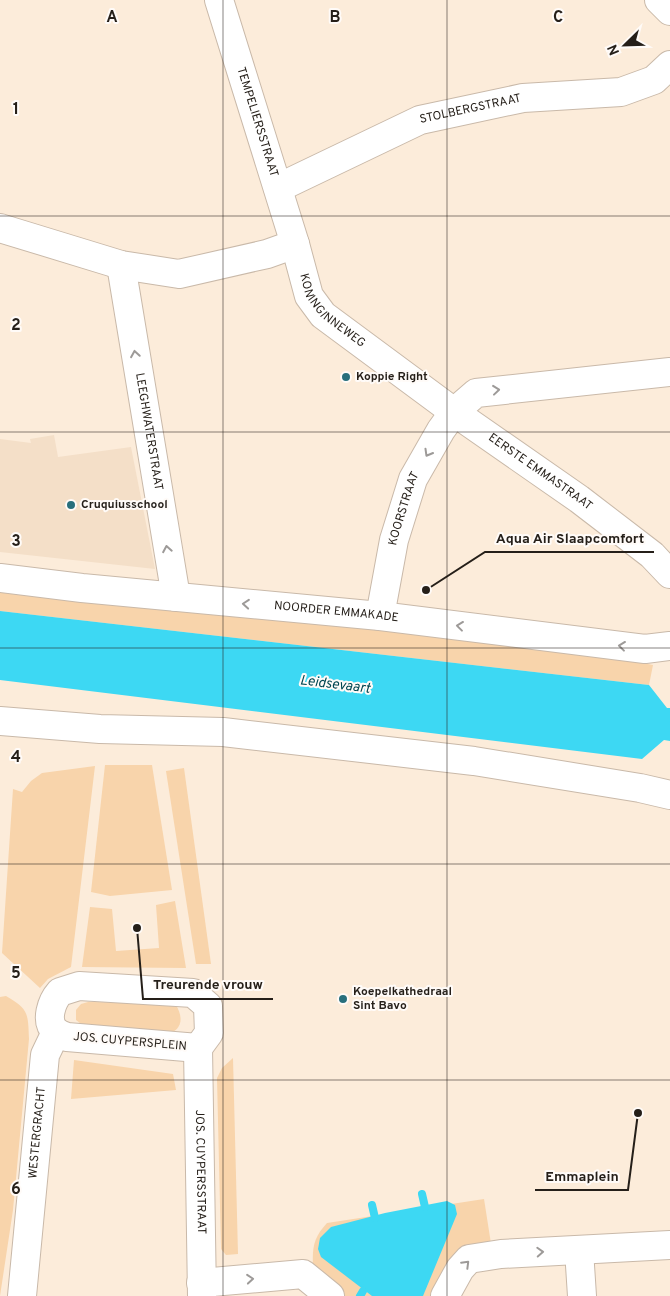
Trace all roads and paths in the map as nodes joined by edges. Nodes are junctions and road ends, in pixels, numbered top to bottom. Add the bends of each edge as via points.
1 (219, 0) edge
2 (659, 0) edge
3 (670, 12) edge
4 (670, 65) edge
5 (278, 188) junction
6 (0, 228) edge
7 (296, 244) junction
8 (121, 265) junction
9 (670, 372) edge
10 (454, 412) junction
11 (670, 574) edge
12 (0, 578) edge
13 (176, 597) junction
14 (380, 616) junction
15 (670, 646) edge
16 (0, 721) edge
17 (670, 795) edge
18 (56, 1032) junction
19 (198, 1048) junction
20 (670, 1245) edge
21 (579, 1250) junction
22 (201, 1290) edge
23 (22, 1296) edge
24 (330, 1296) edge
25 (445, 1296) edge
26 (582, 1296) edge

1 - 5 street, TEMPELIERSSTRAAT
2 - 3 street
4 - 5 street, STOLBERGSTRAAT via 654,80 621,92 523,98 420,120
5 - 7 street, TEMPELIERSSTRAAT
6 - 8 street
7 - 8 street via 179,274
7 - 10 street, KONINGINNEWEG via 309,296 323,315
13 -> 8 street, LEEGHWATERSTRAAT
10 -> 9 street via 476,393
10 - 11 street, EERSTE EMMASTRAAT via 579,499 652,555
10 -> 14 street, KOORSTRAAT via 413,479 394,540
12 - 13 street, NOORDER EMMAKADE
14 -> 13 street, NOORDER EMMAKADE
15 -> 14 street, NOORDER EMMAKADE via 638,648
16 - 17 street via 100,729 223,732 474,760
18 - 19 street, JOS. CUYPERSPLEIN via 76,1039
18 - 19 street, JOS. CUYPERSPLEIN via 51,1020 51,1007 60,992 69,988 193,992 208,1006 209,1033
18 - 23 street, WESTERGRACHT via 45,1055
19 - 22 street, JOS. CUYPERSSTRAAT
20 - 21 street
25 -> 21 street via 471,1258
21 - 26 street
22 -> 24 street via 303,1274

